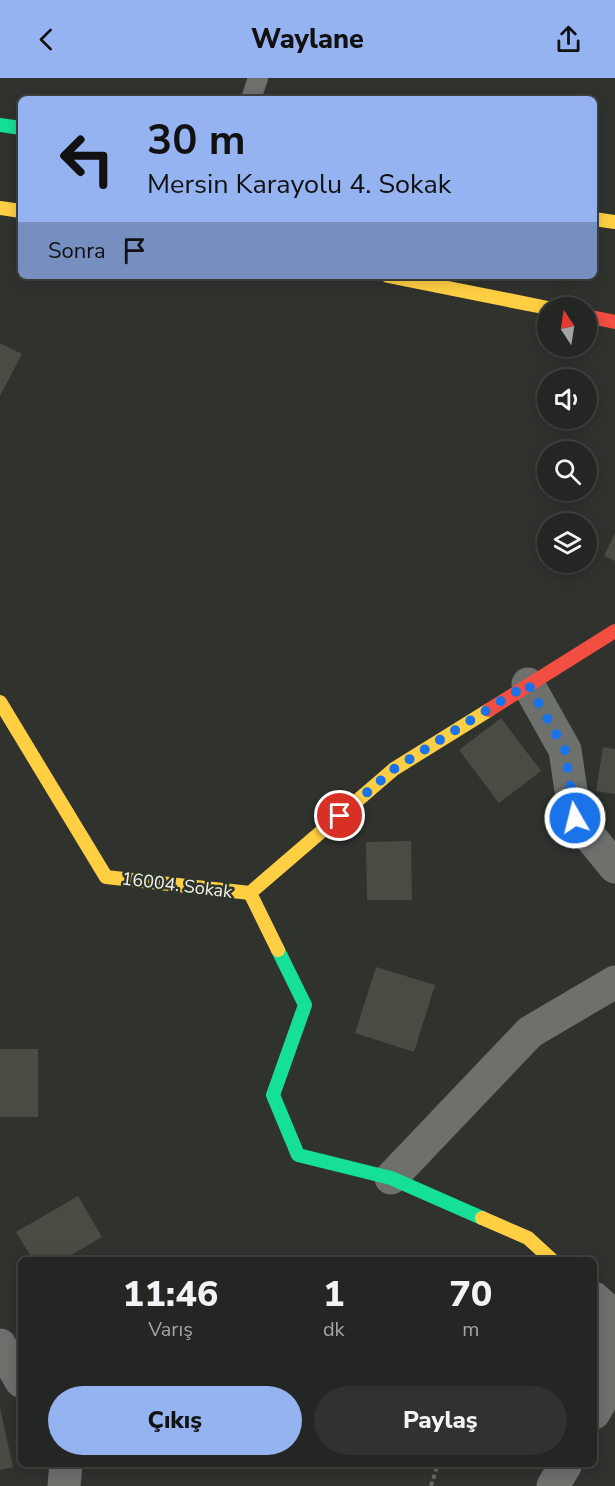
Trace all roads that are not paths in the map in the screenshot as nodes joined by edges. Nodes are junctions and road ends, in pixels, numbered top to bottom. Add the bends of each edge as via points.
1 (258, 78) edge
2 (252, 96) edge
3 (0, 125) edge
4 (18, 128) edge
5 (0, 208) edge
6 (18, 211) edge
7 (597, 219) edge
8 (615, 222) edge
9 (403, 279) edge
10 (537, 306) edge
11 (597, 318) edge
12 (615, 322) edge
13 (615, 631) edge
14 (528, 684) junction
15 (0, 702) edge
16 (615, 867) edge
17 (250, 893) junction
18 (615, 982) edge
19 (391, 1178) junction
20 (549, 1257) edge
21 (597, 1301) edge
22 (0, 1345) edge
23 (18, 1376) edge
24 (597, 1408) edge
25 (66, 1467) edge
26 (564, 1467) edge
27 (64, 1486) edge
28 (553, 1486) edge

1 - 2 lane
3 - 4 main road
5 - 6 main road
7 - 8 main road
9 - 10 main road
11 - 12 main road
13 - 14 main road
14 - 16 street via 565,750 575,818
14 - 17 main road via 394,769
15 - 17 main road, 16004. Sokak via 106,877
17 - 19 main road, 16004. Sokak via 305,1005 273,1095 298,1155
18 - 19 street via 530,1032
19 - 20 main road, 16004. Sokak via 528,1238
21 - 24 street via 604,1307 613,1380
22 - 23 street
25 - 27 street
26 - 28 street

